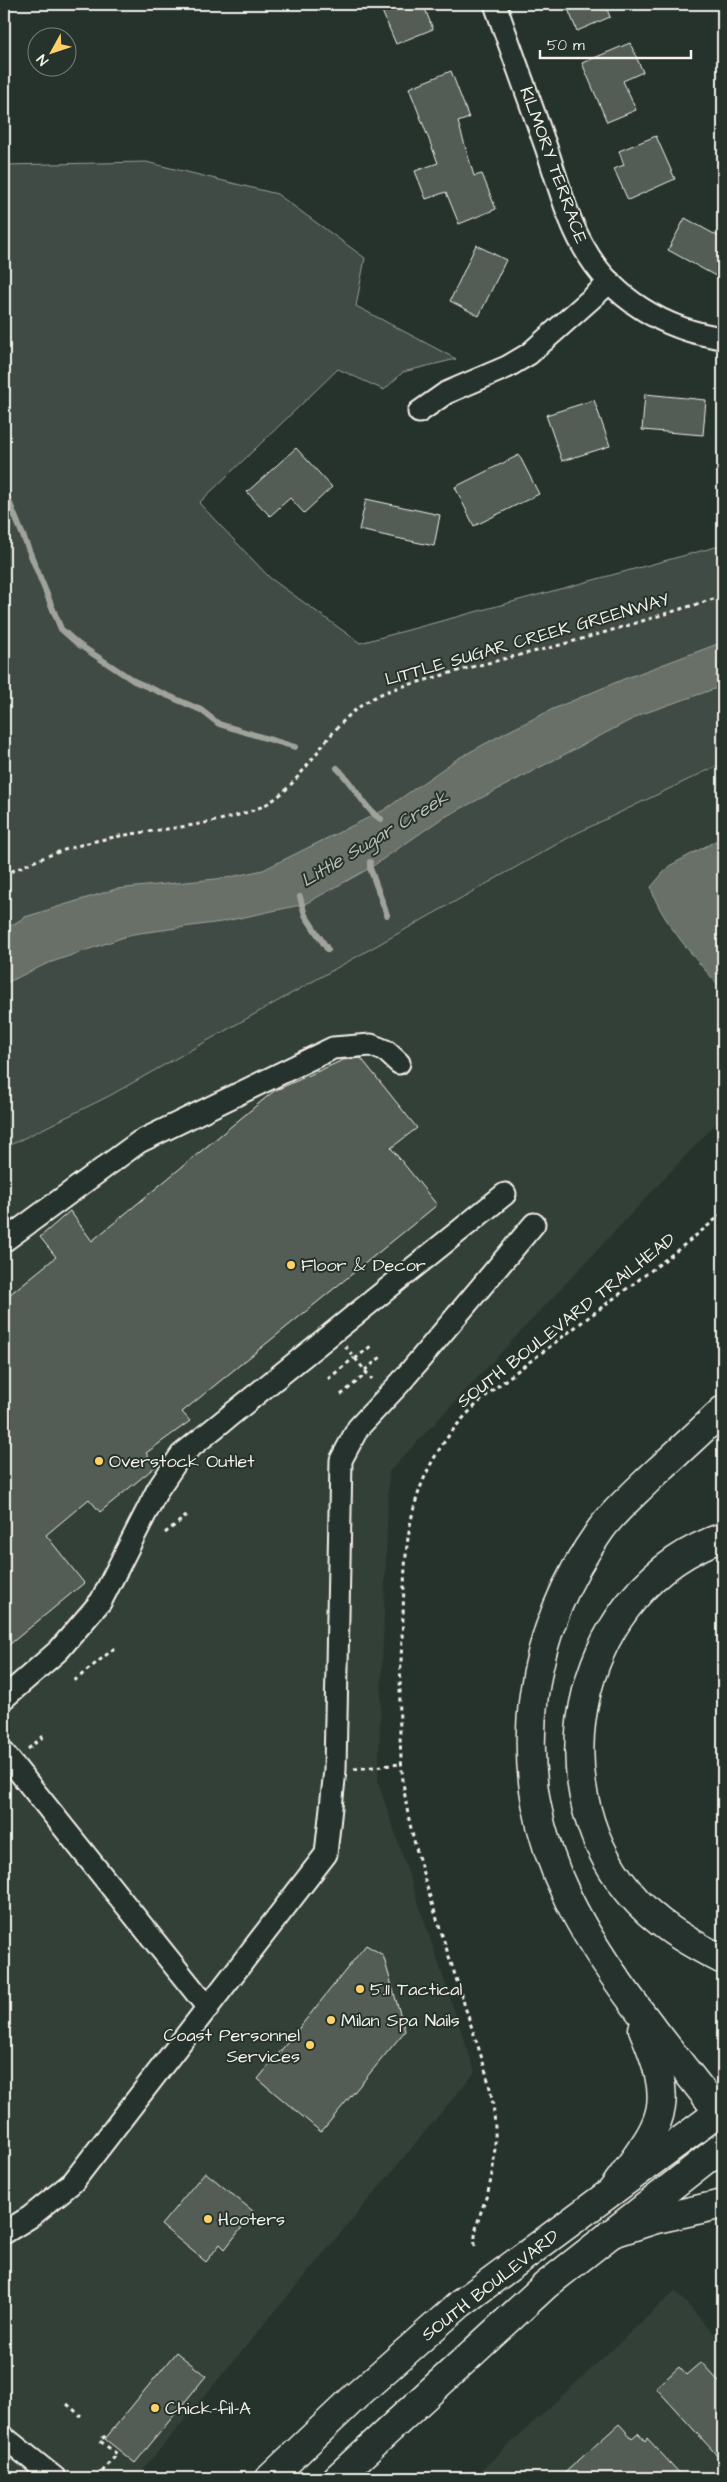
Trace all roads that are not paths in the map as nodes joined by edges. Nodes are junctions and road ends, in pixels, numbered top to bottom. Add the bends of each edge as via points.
1 (495, 4) edge
2 (610, 282) junction
3 (723, 338) edge
4 (420, 412) dead end
5 (399, 1063) dead end
6 (505, 1194) dead end
7 (534, 1224) dead end
8 (4, 1241) edge
9 (723, 1410) edge
10 (723, 1537) edge
11 (4, 1698) edge
12 (4, 1753) edge
13 (723, 1960) edge
14 (630, 1998) junction
15 (208, 2008) junction
16 (722, 2113) edge
17 (723, 2146) edge
18 (612, 2191) junction
19 (723, 2204) edge
20 (4, 2233) edge
21 (610, 2234) junction
22 (4, 2437) edge
23 (55, 2478) edge
24 (270, 2478) edge
25 (336, 2478) edge

1 - 2 street, KILMORY TERRACE via 582,244
2 - 3 street, KILMORY TERRACE via 657,319 685,331
2 - 4 street via 529,354 446,393
5 - 8 street via 386,1051 372,1045 333,1048 138,1142
6 - 11 street via 181,1455 154,1496 101,1600 59,1650
7 - 15 street via 401,1382 358,1428 341,1460 336,1770 326,1854
9 - 14 main road via 622,1505 602,1528 570,1580 539,1662 531,1718 531,1775 536,1811 559,1882 615,1979
10 - 13 main road via 690,1552 661,1572 628,1606 605,1640 586,1690 580,1720 580,1762 582,1796 595,1835 628,1892 662,1925
12 - 15 street
14 - 16 main road
14 - 18 main road via 657,2061 663,2098 656,2128
15 - 20 street via 73,2182 30,2218
16 - 18 main road, SOUTH BOULEVARD
17 - 21 main road, SOUTH BOULEVARD
18 - 24 main road, SOUTH BOULEVARD via 460,2304
19 - 21 main road via 664,2216
21 - 25 main road, SOUTH BOULEVARD via 540,2291
22 - 23 street

